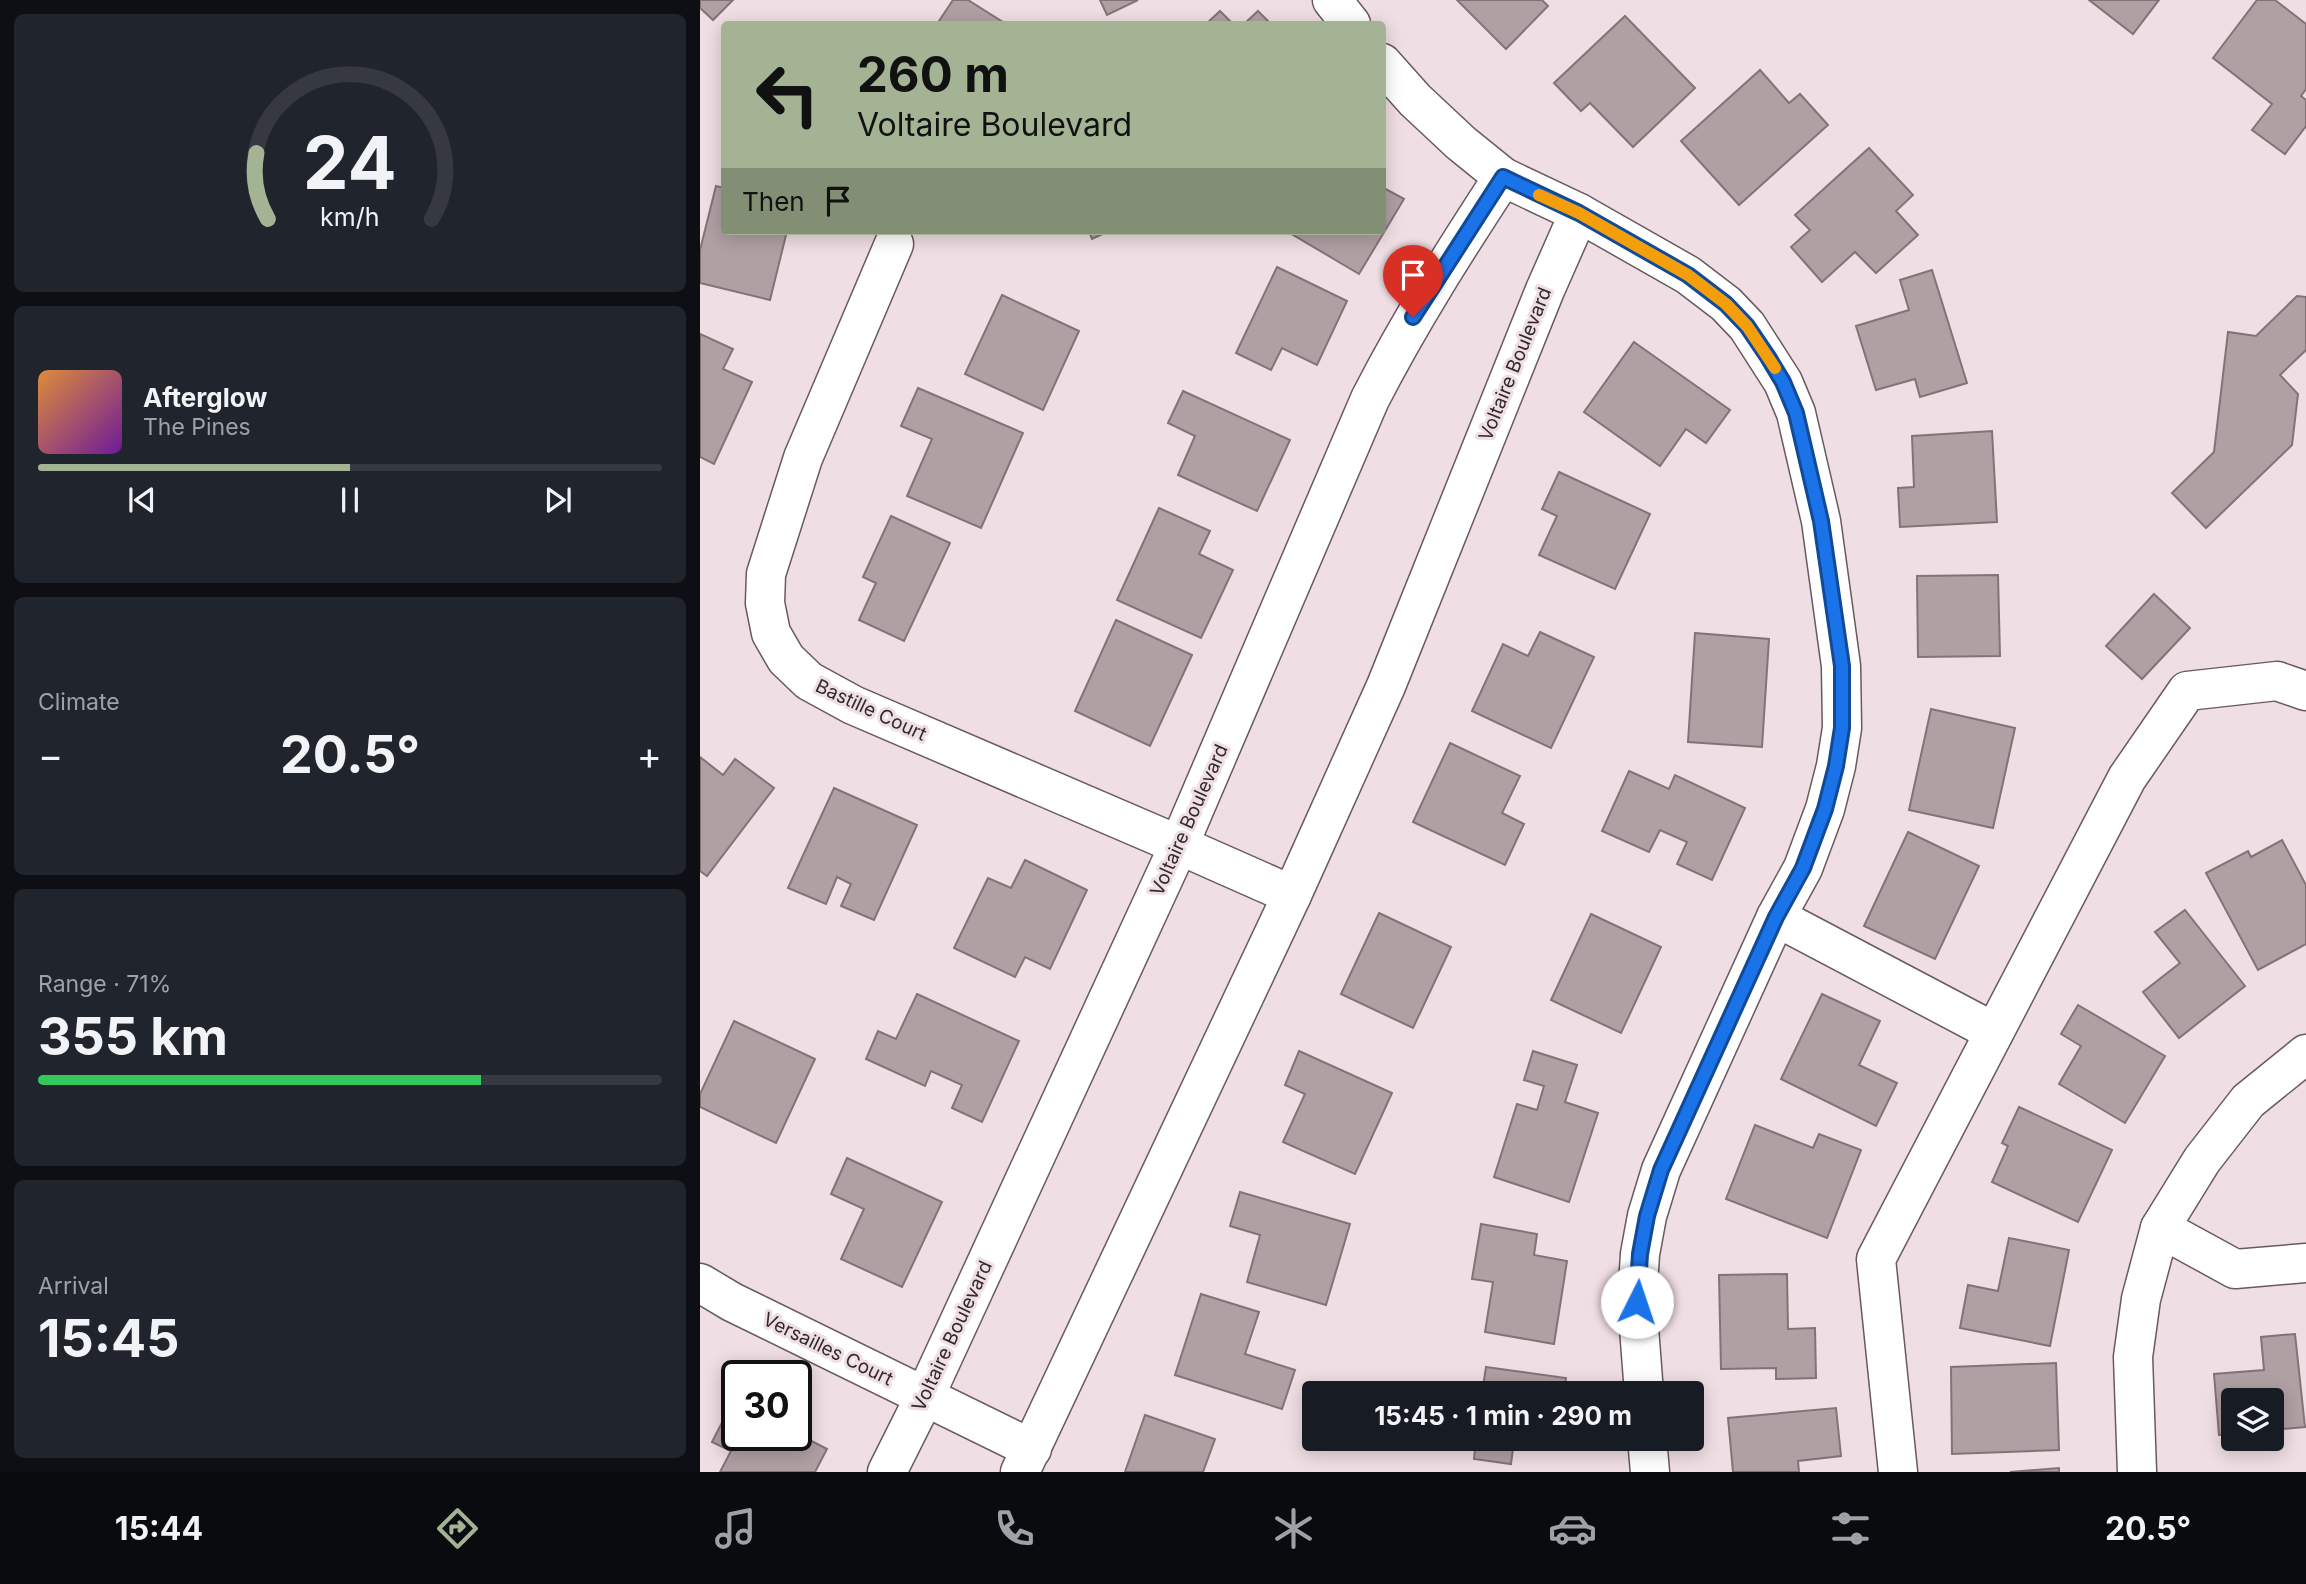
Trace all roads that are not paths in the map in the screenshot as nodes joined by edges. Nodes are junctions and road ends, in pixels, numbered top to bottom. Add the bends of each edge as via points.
1 (1332, 0) edge
2 (1349, 21) edge
3 (1386, 66) edge
4 (1503, 177) junction
5 (1579, 213) junction
6 (894, 244) dead end
7 (2306, 691) edge
8 (1180, 845) junction
9 (1292, 895) junction
10 (1776, 917) junction
11 (1994, 1032) junction
12 (2306, 1054) edge
13 (2160, 1228) junction
14 (2306, 1263) edge
15 (700, 1283) edge
16 (1643, 1381) edge
17 (925, 1396) junction
18 (1648, 1451) edge
19 (1026, 1460) edge
20 (887, 1472) edge
21 (1650, 1472) edge
22 (1898, 1472) edge
23 (2137, 1472) edge

1 - 2 street
3 - 4 street via 1433,117
4 - 5 street
4 - 8 street, Voltaire Boulevard via 1437,278 1370,399
5 - 9 street, Voltaire Boulevard via 1386,687
5 - 10 street via 1688,275 1726,304 1768,357 1796,413 1823,534 1842,666 1842,728 1825,809 1803,868
6 - 8 street, Bastille Court via 803,458 777,534 766,574 771,633 786,659 809,681 853,705
7 - 11 street via 2277,681 2187,691 2127,778
8 - 9 street, Bastille Court
8 - 17 street, Voltaire Boulevard
9 - 19 street, Voltaire Boulevard
10 - 11 street
10 - 16 street via 1661,1170 1647,1216 1637,1302
11 - 22 street via 1876,1259
12 - 13 street via 2248,1101 2202,1160
13 - 14 street via 2235,1269
13 - 23 street via 2141,1299 2133,1357
15 - 17 street, Versailles Court
17 - 19 street, Versailles Court
17 - 20 street, Voltaire Boulevard
18 - 21 street

